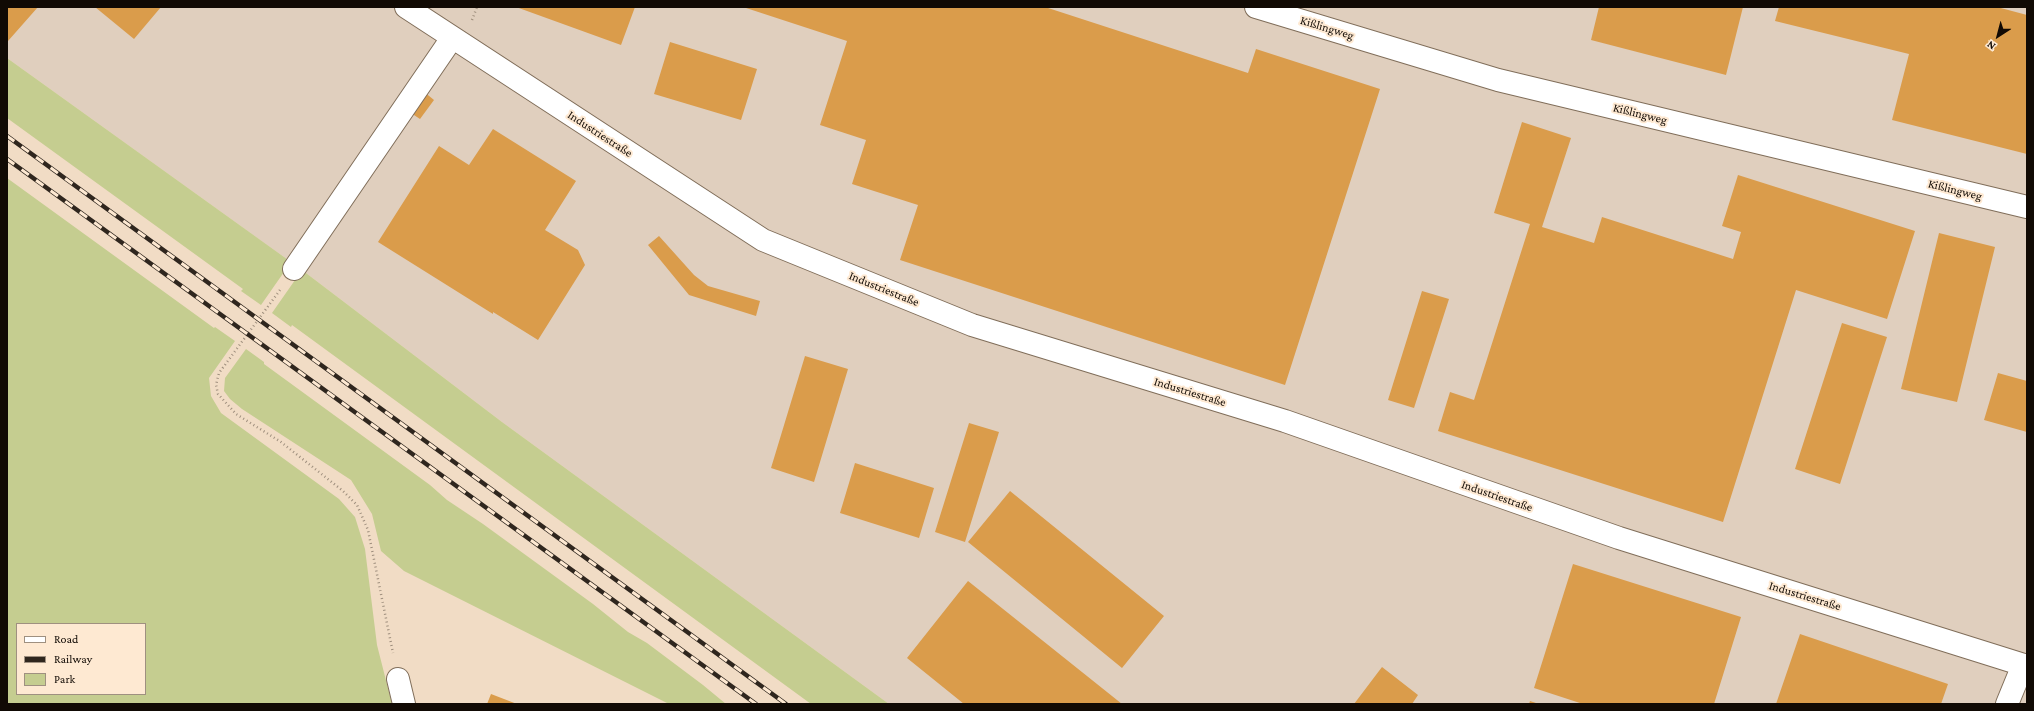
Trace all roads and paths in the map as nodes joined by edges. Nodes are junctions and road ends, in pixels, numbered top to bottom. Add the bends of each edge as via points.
1 (406, 7) edge
2 (1256, 7) edge
3 (452, 38) junction
4 (2027, 207) edge
5 (294, 269) dead end
6 (266, 309) dead end
7 (2025, 665) edge
8 (398, 679) joint
9 (404, 704) edge
10 (2007, 704) edge

1 - 3 street, Industriestraße
2 - 4 street, Kißlingweg via 1498,80
3 - 5 street
3 - 7 street, Industriestraße via 763,240 965,322 1285,421 1619,538
6 - 8 path via 219,373 216,386 218,394 236,414 281,442 357,505 368,530
7 - 10 street
8 - 9 street

